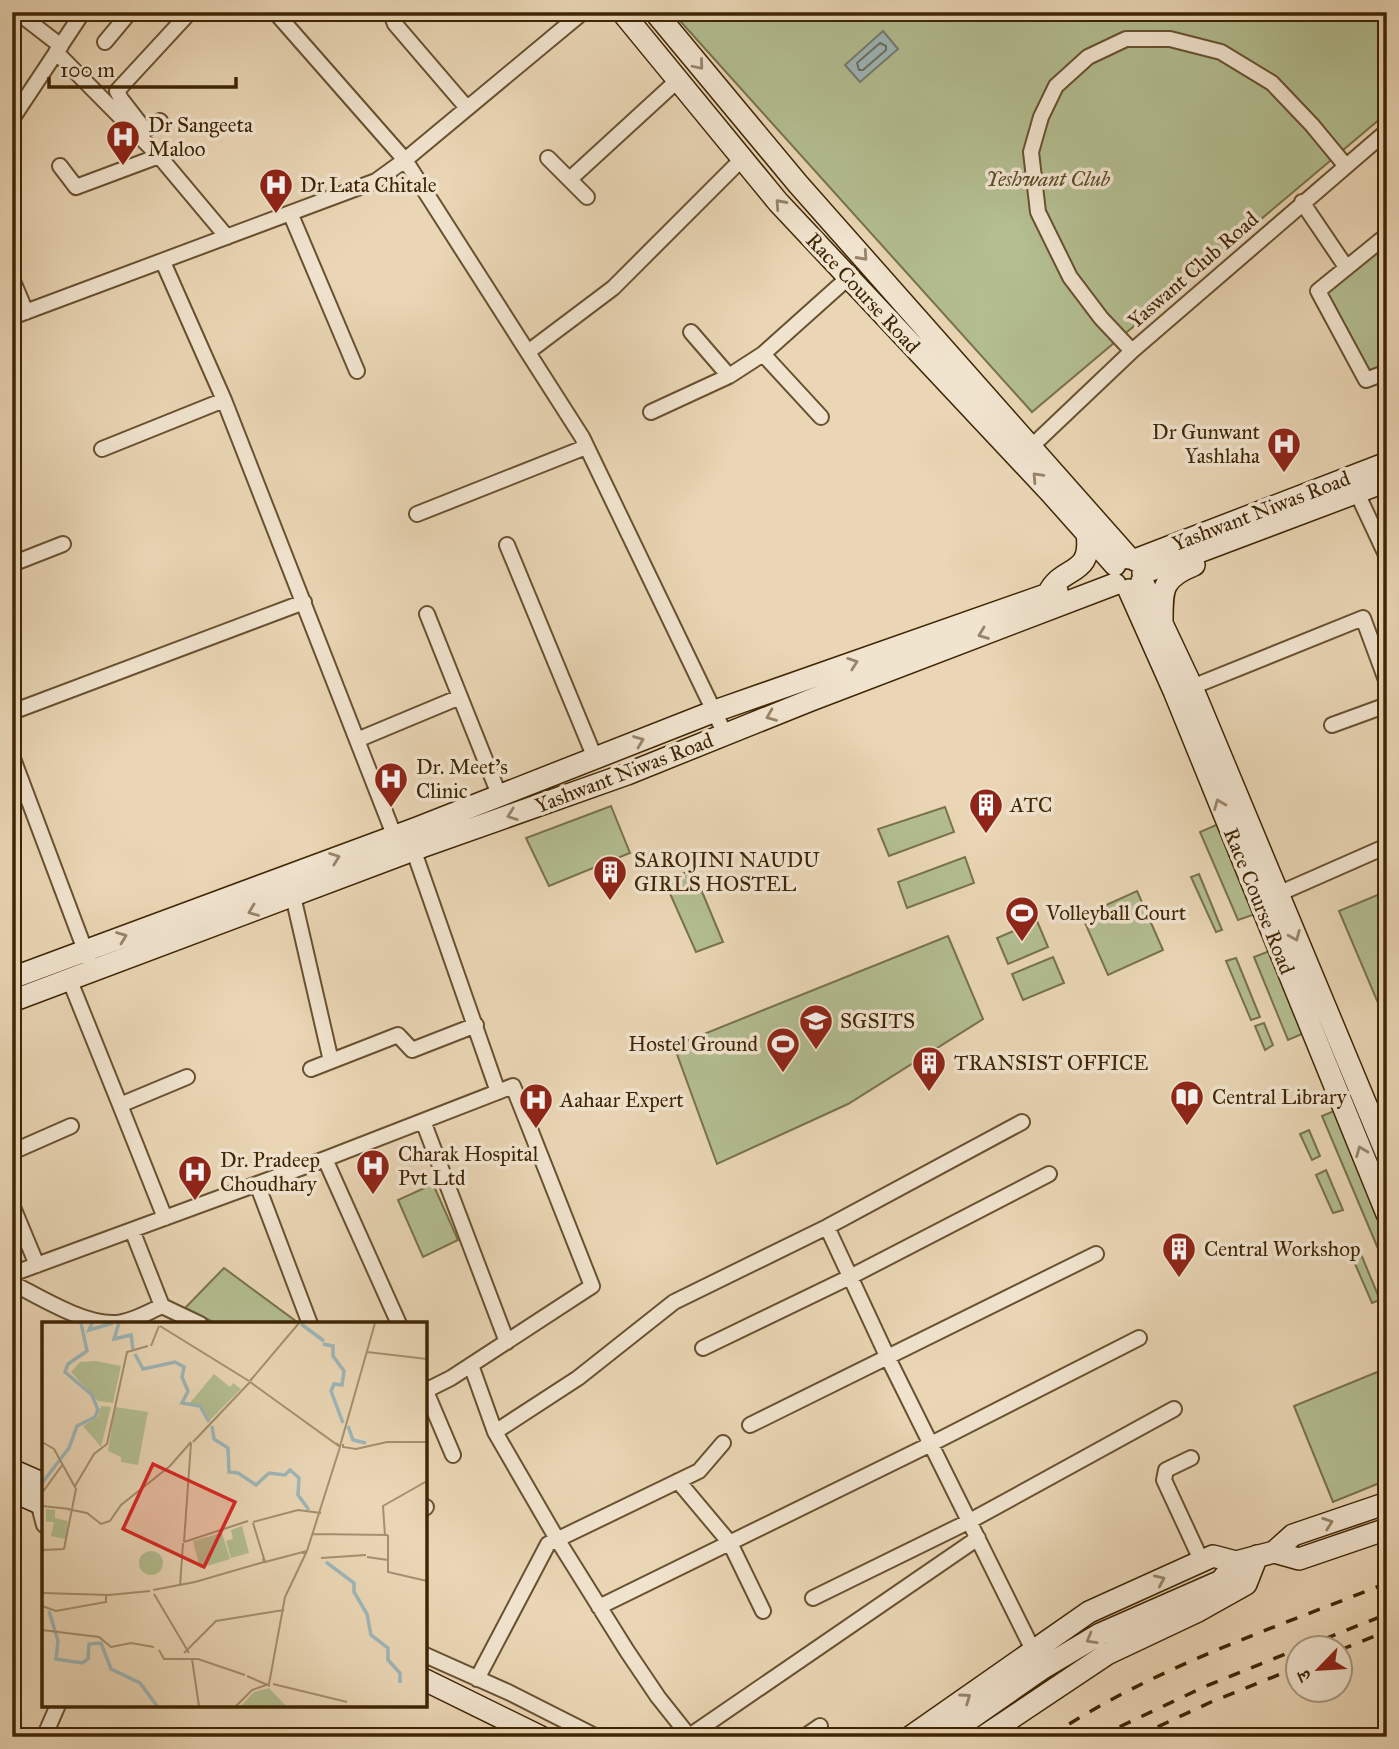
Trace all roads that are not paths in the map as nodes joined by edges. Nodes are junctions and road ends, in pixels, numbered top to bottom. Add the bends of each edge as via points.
1 (17, 12) edge
2 (83, 12) edge
3 (130, 12) edge
4 (190, 12) edge
5 (394, 12) edge
6 (583, 12) edge
7 (622, 12) edge
8 (655, 12) edge
9 (281, 14) edge
10 (105, 42) dead end
11 (58, 49) junction
12 (678, 80) junction
13 (116, 104) junction
14 (467, 108) junction
15 (12, 120) edge
16 (160, 121) dead end
17 (1387, 131) edge
18 (159, 156) junction
19 (548, 158) dead end
20 (742, 159) junction
21 (405, 160) junction
22 (1345, 164) junction
23 (60, 166) dead end
24 (570, 179) junction
25 (587, 197) dead end
26 (1302, 202) junction
27 (291, 215) junction
28 (1387, 235) edge
29 (228, 237) junction
30 (163, 262) junction
31 (1346, 267) junction
32 (849, 277) junction
33 (12, 279) edge
34 (19, 315) edge
35 (691, 332) dead end
36 (1132, 351) junction
37 (528, 352) junction
38 (763, 354) junction
39 (357, 371) dead end
40 (1387, 372) edge
41 (729, 376) junction
42 (224, 400) junction
43 (651, 412) dead end
44 (821, 417) dead end
45 (1032, 446) junction
46 (586, 447) junction
47 (102, 449) dead end
48 (1387, 463) edge
49 (1387, 481) edge
50 (1357, 493) junction
51 (417, 514) dead end
52 (1092, 527) junction
53 (63, 544) dead end
54 (507, 545) dead end
55 (1167, 548) junction
56 (1211, 548) junction
57 (1387, 557) edge
58 (12, 564) edge
59 (1124, 575) junction
60 (1048, 594) junction
61 (304, 602) junction
62 (427, 614) dead end
63 (1157, 632) junction
64 (1387, 682) edge
65 (1192, 687) junction
66 (460, 697) junction
67 (1387, 705) edge
68 (715, 711) junction
69 (12, 712) edge
70 (1332, 725) dead end
71 (725, 734) junction
72 (357, 740) junction
73 (12, 756) edge
74 (595, 758) junction
75 (500, 797) junction
76 (404, 844) junction
77 (1387, 846) edge
78 (1278, 894) junction
79 (293, 896) junction
80 (85, 951) junction
81 (93, 972) junction
82 (12, 978) edge
83 (70, 981) junction
84 (12, 1001) edge
85 (476, 1025) junction
86 (331, 1061) junction
87 (311, 1069) dead end
88 (187, 1077) dead end
89 (498, 1093) junction
90 (120, 1105) junction
91 (423, 1121) junction
92 (1022, 1122) dead end
93 (71, 1126) dead end
94 (12, 1152) edge
95 (1387, 1155) edge
96 (325, 1159) junction
97 (1049, 1174) dead end
98 (257, 1184) junction
99 (12, 1205) edge
100 (1387, 1214) edge
101 (165, 1218) junction
102 (827, 1227) junction
103 (132, 1230) junction
104 (1096, 1254) dead end
105 (37, 1265) junction
106 (12, 1274) edge
107 (850, 1276) junction
108 (12, 1283) edge
109 (162, 1306) junction
110 (99, 1322) edge
111 (122, 1322) edge
112 (196, 1322) edge
113 (309, 1322) edge
114 (398, 1322) edge
115 (1139, 1338) dead end
116 (507, 1342) junction
117 (703, 1348) dead end
118 (888, 1359) junction
119 (471, 1364) junction
120 (427, 1389) edge
121 (427, 1395) edge
122 (1174, 1409) dead end
123 (750, 1425) dead end
124 (495, 1432) junction
125 (723, 1443) dead end
126 (931, 1444) junction
127 (453, 1455) dead end
128 (1191, 1458) dead end
129 (678, 1481) junction
130 (28, 1489) edge
131 (1387, 1503) edge
132 (42, 1520) edge
133 (970, 1521) junction
134 (1387, 1529) edge
135 (978, 1538) junction
136 (557, 1539) junction
137 (730, 1543) junction
138 (1266, 1554) junction
139 (1202, 1562) junction
140 (1236, 1562) junction
141 (813, 1598) dead end
142 (599, 1607) junction
143 (763, 1611) dead end
144 (427, 1656) edge
145 (1038, 1660) junction
146 (477, 1679) junction
147 (427, 1681) edge
148 (57, 1707) edge
149 (820, 1726) dead end
150 (540, 1736) edge
151 (44, 1737) edge
152 (597, 1737) edge
153 (689, 1737) edge
154 (804, 1737) edge
155 (910, 1737) edge
156 (944, 1737) edge
157 (983, 1737) edge

1 - 11 street
2 - 11 street
3 - 10 street
4 - 13 street via 118,87
5 - 14 street via 395,24
6 - 14 street
7 - 12 main road, Race Course Road
8 -> 45 main road, Race Course Road via 798,184
9 - 21 street
11 - 13 street
11 - 15 street
12 - 20 main road, Race Course Road
12 - 24 street
13 - 16 street via 145,130
13 - 18 street
14 - 21 street
17 - 22 street, Yaswant Club Road
18 - 23 street via 76,187
18 - 29 street
19 - 24 street
32 -> 20 main road, Race Course Road
20 - 37 street via 613,288
21 - 27 street via 376,181
21 - 37 street
22 - 26 street, Yaswant Club Road
22 - 36 street via 1272,83 1221,52 1170,39 1126,39 1088,57 1056,86 1041,117 1031,152 1038,212 1070,277
24 - 25 street
26 - 31 street
26 - 36 street, Yaswant Club Road
27 - 29 street
27 - 39 street
28 - 31 street
29 - 30 street
30 - 34 street
30 - 42 street
31 - 40 street via 1318,291 1366,380
32 - 38 street
52 -> 32 main road, Race Course Road
33 - 34 street
35 - 41 street
36 - 45 street, Yaswant Club Road
37 - 46 street
38 - 41 street
38 - 44 street
41 - 43 street
42 - 47 street
42 - 61 street
45 - 52 main road, Race Course Road
46 - 51 street
46 - 68 street
48 - 55 main road, Yashwant Niwas Road
49 - 50 main road, Yashwant Niwas Road
50 - 56 main road, Yashwant Niwas Road
50 - 57 street
52 - 55 main road via 1113,526 1129,539
52 - 59 main road, Race Course Road
52 - 60 main road via 1086,558 1054,582
53 - 58 street
54 - 74 street
55 - 59 main road, Yashwant Niwas Road
56 - 59 main road, Yashwant Niwas Road
56 - 63 main road via 1205,561 1176,572 1168,582
59 - 60 main road, Yashwant Niwas Road
59 - 63 main road, Race Course Road
59 - 63 main road via 1121,604 1145,635
59 -> 71 main road, Yashwant Niwas Road
68 -> 60 main road, Yashwant Niwas Road
61 - 69 street
61 - 72 street
62 - 66 street
63 - 65 main road, Race Course Road
100 -> 63 main road, Race Course Road via 1174,691
64 - 65 street via 1363,618
65 - 78 main road, Race Course Road
66 - 72 street
66 - 75 street
67 - 70 street
68 - 71 street
74 -> 68 main road, Yashwant Niwas Road
71 -> 76 main road, Yashwant Niwas Road via 620,776
72 - 76 street
73 - 80 street
74 - 75 main road, Yashwant Niwas Road
75 - 76 main road, Yashwant Niwas Road
76 - 79 main road, Yashwant Niwas Road
80 -> 76 main road, Yashwant Niwas Road
76 - 85 street
77 - 78 street
78 -> 95 main road, Race Course Road
79 -> 81 main road, Yashwant Niwas Road
79 - 86 street
80 - 81 street
80 - 82 main road, Yashwant Niwas Road
81 - 83 main road, Yashwant Niwas Road
83 - 84 main road, Yashwant Niwas Road
83 - 90 street
85 - 86 street via 412,1050 398,1035
85 - 89 street
86 - 87 street
88 - 90 street
89 - 91 street
89 - 116 street via 513,1086 592,1286
90 - 101 street
91 - 96 street
91 - 116 street
92 - 102 street
93 - 94 street
96 - 98 street
96 - 114 street
97 - 107 street
98 - 101 street
98 - 113 street
99 - 105 street
101 - 103 street
102 - 107 street
102 - 124 street via 674,1302 578,1378
103 - 105 street
103 - 109 street
104 - 118 street
105 - 106 street
107 - 117 street
107 - 118 street
108 - 110 street
109 - 111 street
109 - 112 street
115 - 126 street
116 - 119 street
118 - 123 street
118 - 126 street
119 - 120 street
119 - 124 street
121 - 127 street
122 - 133 street
124 - 136 street
125 - 129 street via 699,1471
126 - 133 street
126 - 137 street
128 - 139 street via 1167,1470 1164,1480
129 - 136 street
129 - 137 street
130 - 132 street
138 -> 131 main road via 1293,1535
133 - 135 street
133 - 141 street
134 - 138 main road via 1299,1559
135 - 145 street
135 - 153 street
136 - 142 street
136 - 146 street via 548,1544
137 - 142 street
137 - 143 street
138 - 140 main road
138 - 157 main road via 1246,1584 1107,1654
139 - 140 main road via 1213,1556
145 -> 139 main road via 1089,1612
140 -> 145 main road via 1221,1581
142 - 153 street
144 - 146 street
155 -> 145 main road
145 - 156 main road
146 - 152 street
147 - 150 main road
148 - 151 street
149 - 154 street

